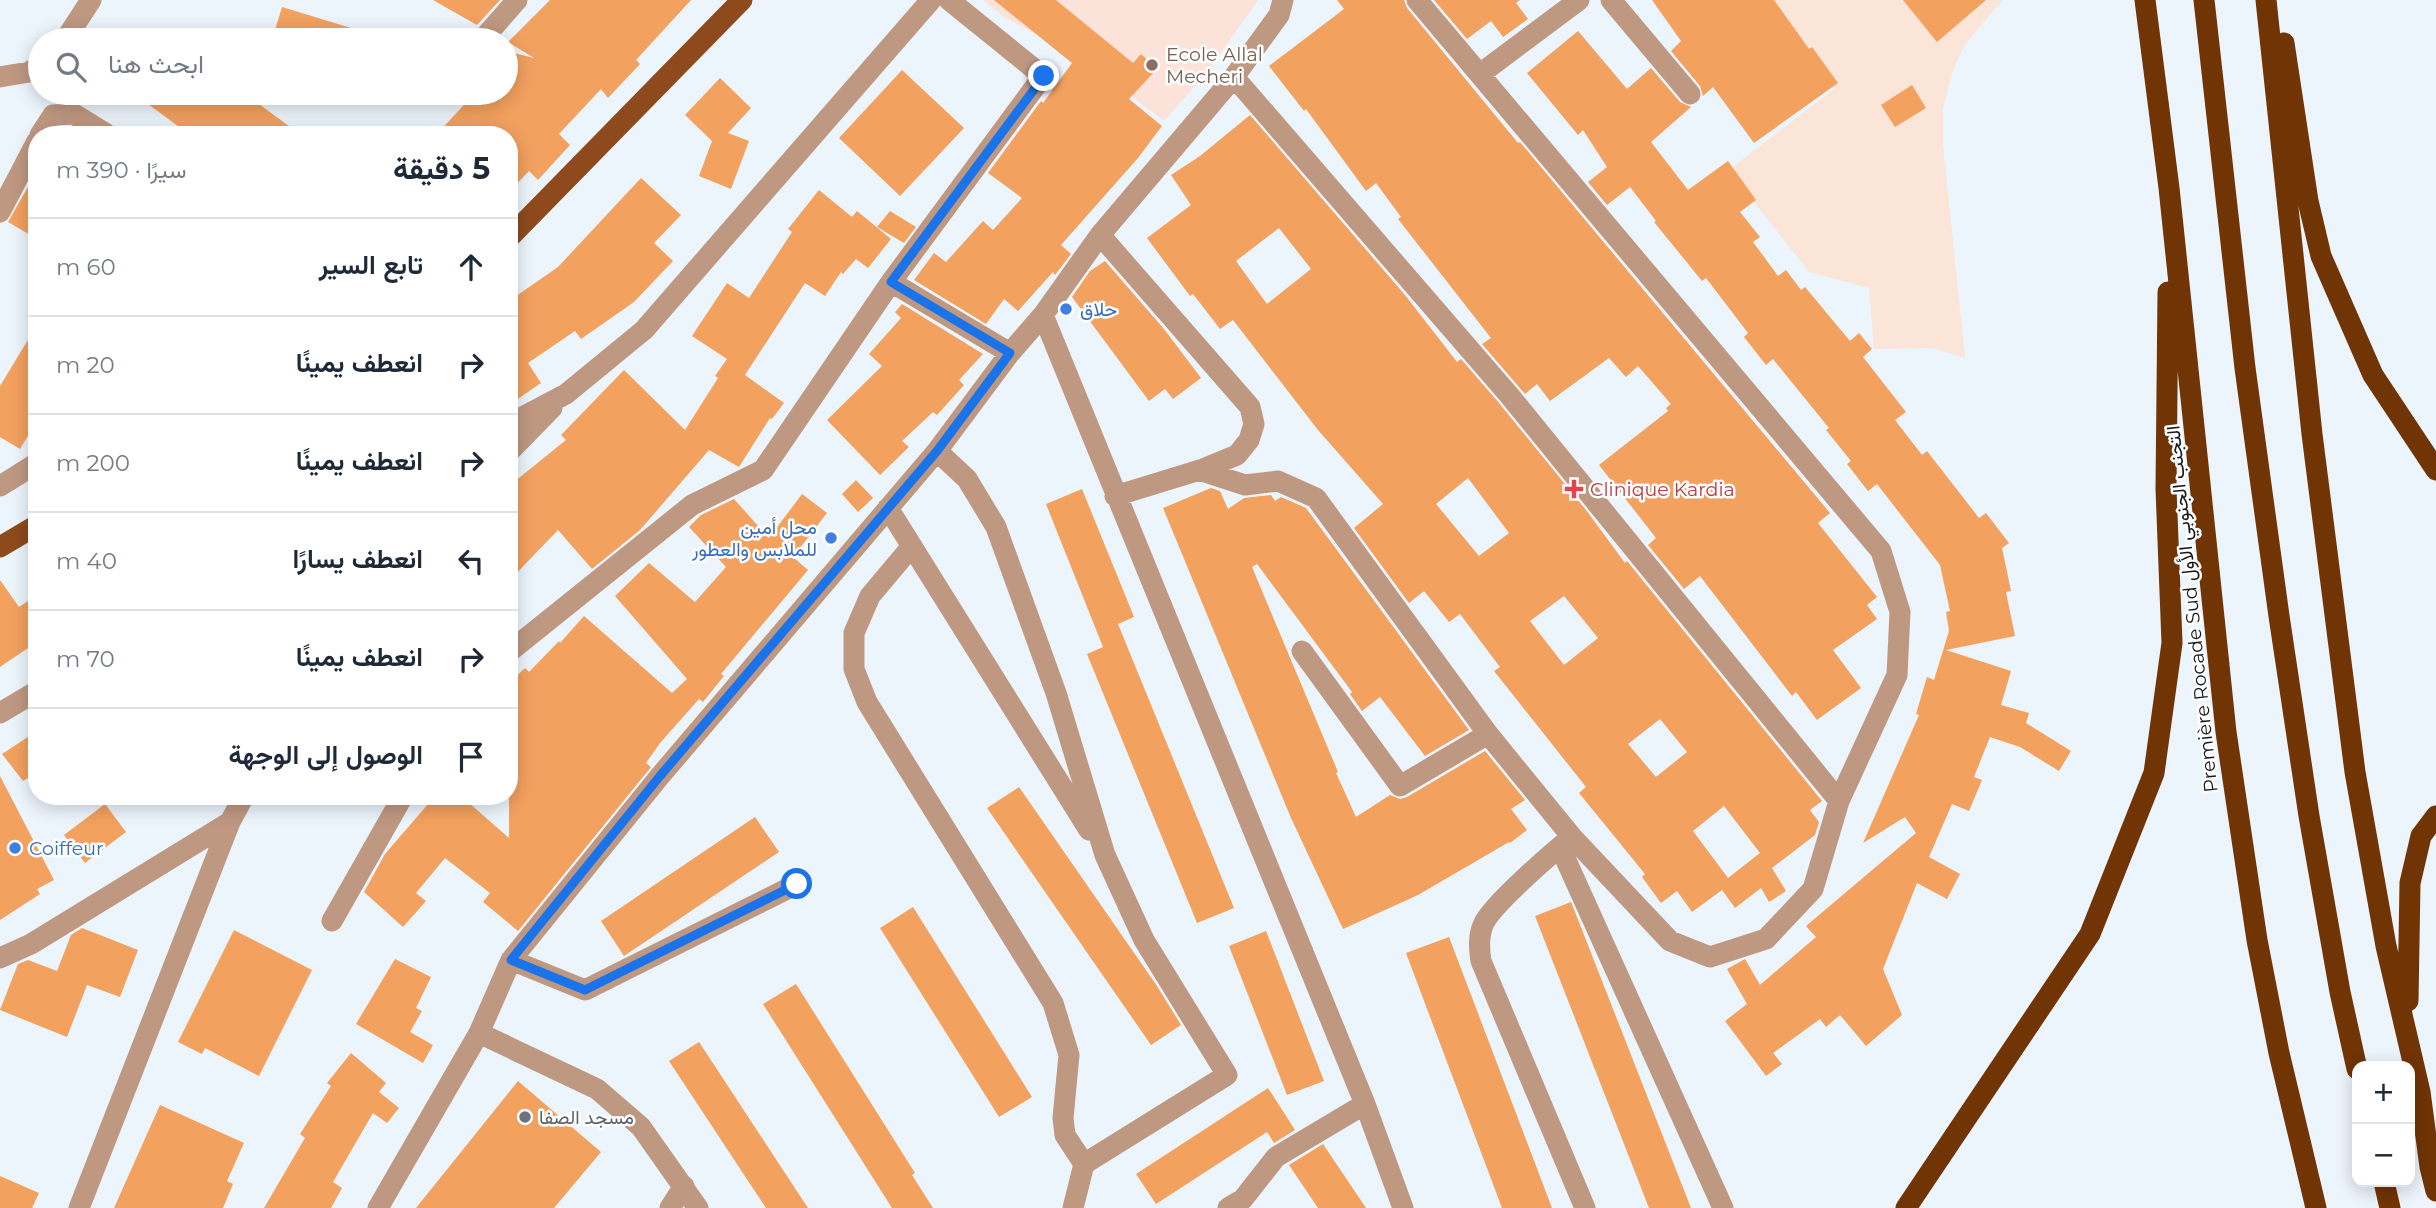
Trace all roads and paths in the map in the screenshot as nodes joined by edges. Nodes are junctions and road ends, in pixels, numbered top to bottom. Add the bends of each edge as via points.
1 (91, 0) edge
2 (517, 0) edge
3 (742, 0) edge
4 (931, 0) edge
5 (949, 0) edge
6 (1283, 0) edge
7 (1417, 0) edge
8 (1579, 0) edge
9 (1611, 0) edge
10 (2145, 0) edge
11 (2204, 0) edge
12 (2266, 0) edge
13 (2277, 0) edge
14 (73, 28) edge
15 (492, 28) edge
16 (28, 72) edge
17 (1479, 74) junction
18 (0, 77) edge
19 (1234, 77) junction
20 (1690, 94) dead end
21 (46, 126) edge
22 (93, 126) edge
23 (28, 158) edge
24 (2169, 188) junction
25 (0, 212) edge
26 (518, 229) edge
27 (1100, 235) junction
28 (891, 282) junction
29 (1043, 315) junction
30 (1010, 353) junction
31 (566, 394) junction
32 (518, 420) edge
33 (518, 443) edge
34 (937, 451) junction
35 (28, 468) edge
36 (1199, 470) junction
37 (2436, 470) edge
38 (0, 485) edge
39 (1115, 496) junction
40 (888, 508) junction
41 (28, 530) edge
42 (0, 547) edge
43 (912, 547) junction
44 (518, 645) edge
45 (1302, 651) dead end
46 (28, 696) edge
47 (0, 713) edge
48 (1488, 734) junction
49 (1839, 801) junction
50 (239, 805) edge
51 (398, 805) edge
52 (2436, 816) edge
53 (230, 822) junction
54 (1566, 842) junction
55 (1105, 855) junction
56 (797, 884) dead end
57 (332, 921) dead end
58 (0, 958) edge
59 (511, 960) junction
60 (479, 1033) junction
61 (2408, 1035) junction
62 (2355, 1061) edge
63 (1365, 1104) junction
64 (1084, 1164) junction
65 (684, 1186) junction
66 (2385, 1187) edge
67 (2436, 1191) edge
68 (79, 1208) edge
69 (378, 1208) edge
70 (670, 1208) edge
71 (698, 1208) edge
72 (1073, 1208) edge
73 (1228, 1208) edge
74 (1403, 1208) edge
75 (1585, 1208) edge
76 (1723, 1208) edge
77 (1906, 1208) edge
78 (2316, 1208) edge
79 (2390, 1208) edge

1 - 14 street
2 - 15 street
3 - 26 main road
4 - 31 street via 644,330
5 - 28 street via 1044,76
6 - 19 street via 1279,15
7 - 17 street
8 - 17 street
9 - 20 street
10 - 24 highway, Première Rocade Sud التجنب الجنوبي الأول
11 - 62 highway via 2245,368 2279,616 2309,816
12 - 61 highway via 2312,435 2355,772 2386,946
13 - 37 highway via 2321,256 2373,375
16 - 18 street
17 - 49 street via 1881,551 1900,612 1897,676
19 - 27 street
19 - 49 street via 1509,395
21 - 22 street via 53,115 74,114
23 - 25 street
24 - 77 highway via 2166,489 2172,643 2154,773 2090,934
24 - 78 highway, Première Rocade Sud التجنب الجنوبي الأول via 2226,732 2257,940
27 - 29 street
27 - 36 street via 1250,407 1254,425 1237,455
28 - 30 street
28 - 44 street via 763,470 692,505
29 - 30 street
29 - 39 street
30 - 34 street
31 - 32 street
31 - 33 street
34 - 40 street
34 - 55 street via 968,480 996,527 1056,693
35 - 38 street
36 - 39 street
36 - 48 street via 1245,485 1278,481 1317,498
39 - 63 street
40 - 43 street
40 - 59 street
41 - 42 main road
43 - 55 street
43 - 64 street via 870,596 854,633 854,669 867,702 1053,1003 1069,1055 1065,1135
45 - 48 street via 1400,786
46 - 47 street
48 - 54 street
49 - 54 street via 1813,889 1766,939 1710,957 1670,942
50 - 53 street
51 - 57 street
52 - 61 highway via 2421,836 2410,883
53 - 58 street via 31,944
53 - 68 street
54 - 75 street via 1490,913 1479,951
54 - 76 street
55 - 64 street via 1144,940 1227,1076
56 - 59 street via 585,990
59 - 60 street
60 - 65 street via 597,1088 641,1127
60 - 69 street
61 - 67 highway
63 - 73 street via 1276,1157 1243,1199
63 - 74 street
64 - 72 street
65 - 70 street
65 - 71 street
66 - 79 highway

